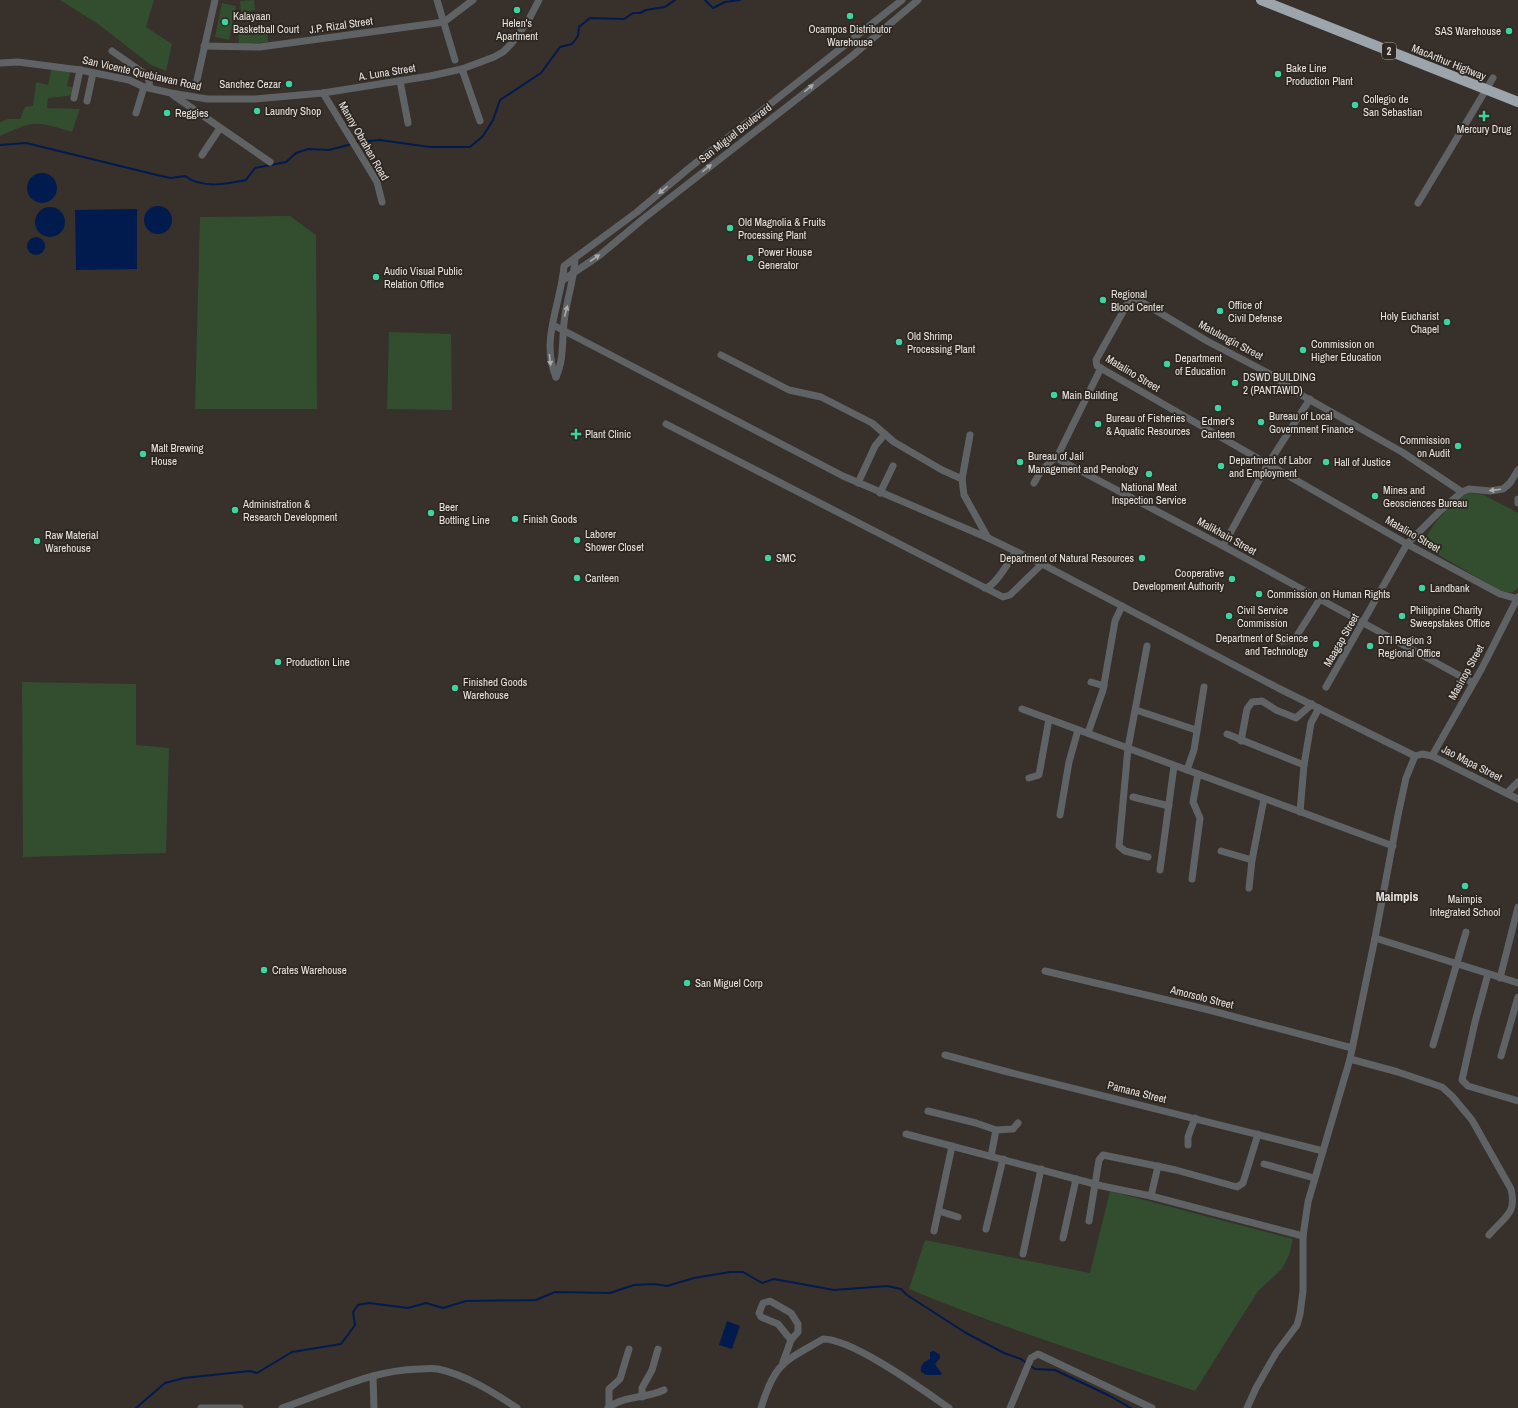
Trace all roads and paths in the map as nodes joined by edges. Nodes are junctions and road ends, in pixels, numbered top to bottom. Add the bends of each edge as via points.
1 (215, 0) edge
2 (437, 0) edge
3 (473, 0) edge
4 (539, 0) edge
5 (902, 0) edge
6 (918, 0) edge
7 (1261, 0) edge
8 (880, 18) junction
9 (444, 22) junction
10 (887, 25) junction
11 (204, 46) junction
12 (843, 47) junction
13 (112, 51) dead end
14 (852, 56) junction
15 (455, 60) dead end
16 (0, 63) edge
17 (462, 69) junction
18 (80, 70) junction
19 (93, 73) junction
20 (1493, 78) dead end
21 (197, 80) dead end
22 (400, 81) junction
23 (147, 87) junction
24 (1486, 89) junction
25 (171, 93) junction
26 (323, 93) junction
27 (74, 98) dead end
28 (207, 99) joint
29 (87, 101) dead end
30 (1518, 102) edge
31 (136, 113) dead end
32 (480, 121) dead end
33 (408, 123) dead end
34 (220, 128) junction
35 (202, 155) dead end
36 (270, 162) dead end
37 (688, 169) junction
38 (694, 179) junction
39 (382, 202) dead end
40 (1418, 203) dead end
41 (575, 259) junction
42 (574, 272) junction
43 (563, 280) junction
44 (553, 325) junction
45 (563, 331) junction
46 (721, 356) dead end
47 (1096, 360) joint
48 (1101, 368) junction
49 (1310, 399) junction
50 (666, 424) dead end
51 (885, 434) junction
52 (970, 435) dead end
53 (1057, 457) junction
54 (1268, 464) junction
55 (893, 466) dead end
56 (1518, 470) edge
57 (962, 479) junction
58 (858, 483) junction
59 (1034, 483) dead end
60 (880, 492) junction
61 (1462, 492) junction
62 (1518, 499) edge
63 (1518, 502) edge
64 (988, 538) junction
65 (1407, 544) junction
66 (1223, 546) junction
67 (1016, 552) junction
68 (1042, 564) junction
69 (985, 588) junction
70 (1518, 598) edge
71 (1320, 599) junction
72 (1122, 606) junction
73 (1363, 623) junction
74 (1283, 641) dead end
75 (1147, 646) dead end
76 (1091, 682) dead end
77 (1473, 684) junction
78 (1104, 686) junction
79 (1204, 687) dead end
80 (1326, 688) dead end
81 (1312, 704) junction
82 (1319, 708) junction
83 (1022, 709) dead end
84 (1136, 710) junction
85 (1049, 719) junction
86 (1078, 730) junction
87 (1196, 730) junction
88 (1088, 733) junction
89 (1227, 734) dead end
90 (1241, 741) junction
91 (1128, 748) junction
92 (1415, 756) junction
93 (1432, 756) junction
94 (1304, 765) junction
95 (1174, 766) junction
96 (1187, 770) junction
97 (1198, 774) junction
98 (1029, 778) dead end
99 (1518, 782) edge
100 (1507, 793) junction
101 (1133, 797) dead end
102 (1264, 799) junction
103 (1518, 799) edge
104 (1169, 806) junction
105 (1300, 812) junction
106 (1060, 815) dead end
107 (1393, 846) junction
108 (1221, 851) dead end
109 (1148, 857) dead end
110 (1252, 860) junction
111 (1160, 870) dead end
112 (1192, 879) dead end
113 (1249, 888) dead end
114 (1518, 907) edge
115 (1466, 932) dead end
116 (1376, 938) junction
117 (1456, 964) junction
118 (1045, 971) dead end
119 (1488, 974) junction
120 (1500, 978) junction
121 (1518, 983) edge
122 (1518, 997) edge
123 (1433, 1045) dead end
124 (1352, 1048) junction
125 (945, 1055) dead end
126 (1501, 1056) dead end
127 (1350, 1059) junction
128 (1518, 1101) edge
129 (928, 1111) dead end
130 (1196, 1118) junction
131 (1018, 1123) dead end
132 (996, 1130) junction
133 (906, 1134) dead end
134 (1258, 1134) junction
135 (1188, 1145) dead end
136 (952, 1146) junction
137 (1323, 1151) junction
138 (991, 1156) junction
139 (1003, 1159) junction
140 (1264, 1164) dead end
141 (1158, 1166) junction
142 (1041, 1169) junction
143 (1314, 1178) junction
144 (1076, 1179) junction
145 (1095, 1184) junction
146 (1151, 1196) junction
147 (939, 1211) junction
148 (958, 1217) dead end
149 (1089, 1221) dead end
150 (986, 1229) dead end
151 (934, 1231) dead end
152 (1489, 1235) dead end
153 (1303, 1236) junction
154 (1062, 1238) dead end
155 (1022, 1254) dead end
156 (791, 1340) junction
157 (629, 1349) dead end
158 (658, 1349) dead end
159 (784, 1362) junction
160 (373, 1376) junction
161 (664, 1390) dead end
162 (642, 1397) junction
163 (201, 1408) edge
164 (240, 1408) edge
165 (282, 1408) edge
166 (374, 1408) edge
167 (517, 1408) edge
168 (608, 1408) edge
169 (762, 1408) edge
170 (949, 1408) edge
171 (1010, 1408) edge
172 (1152, 1408) edge
173 (1247, 1408) edge

1 - 11 street
2 - 9 street
3 - 9 street, J.P. Rizal Street
4 - 17 street, A. Luna Street via 522,30 504,52
5 - 8 street, San Miguel Boulevard
6 - 10 street, San Miguel Boulevard
7 - 24 highway, MacArthur Highway / 2
8 - 10 street
8 - 12 street, San Miguel Boulevard
9 - 11 street, J.P. Rizal Street via 260,47
9 - 15 street
10 - 14 street, San Miguel Boulevard
11 - 21 street
12 - 14 street
12 - 37 street, San Miguel Boulevard
13 - 23 street via 148,76
38 -> 14 street, San Miguel Boulevard
16 - 18 street, San Vicente Quebiawan Road via 18,62
17 - 22 street, A. Luna Street
17 - 32 street
18 - 19 street, San Vicente Quebiawan Road
18 - 27 street
19 - 23 street, San Vicente Quebiawan Road via 129,80
19 - 29 street
20 - 24 street
22 - 26 street, A. Luna Street
22 - 33 street
23 - 25 street, San Vicente Quebiawan Road
23 - 31 street
24 - 30 highway, MacArthur Highway / 2
24 - 40 street
25 - 28 street, San Vicente Quebiawan Road
25 - 34 street
26 - 28 street, A. Luna Street via 255,99
26 - 39 street, Manny Obrahan Road via 377,182
34 - 35 street
34 - 36 street
37 - 38 street
37 -> 41 street, San Miguel Boulevard
42 -> 38 street, San Miguel Boulevard via 600,255
41 - 42 street
41 - 43 street, San Miguel Boulevard via 564,266
42 - 43 street, San Miguel Boulevard
45 -> 42 street
43 - 44 street
44 - 45 street
44 -> 45 street via 550,336 550,363 556,377 561,366
45 - 58 street
46 - 51 street via 789,390 820,397 872,423
47 - 48 street, Matalino Street via 1097,366
47 - 49 street, Matulungin Street via 1129,301 1135,298
48 - 53 street
48 - 54 street, Matalino Street
49 - 54 street
49 - 61 street, Matulungin Street via 1402,452
50 - 69 street
51 - 57 street via 894,442
51 - 58 street via 875,446
52 - 57 street
53 - 59 street via 1040,471
53 - 66 street, Malikhain Street
54 - 65 street, Matalino Street
54 - 66 street
55 - 60 street
56 -> 61 street via 1510,483 1502,489 1469,489
57 - 64 street via 964,494
58 - 60 street
60 - 64 street
61 - 65 street, Maagap Street
62 - 63 street
64 - 67 street
65 - 70 street, Matalino Street via 1500,594
65 - 73 street, Maagap Street
66 - 71 street, Malikhain Street
67 - 68 street
67 - 69 street via 996,581
68 - 69 street via 1010,595 1003,597
68 - 72 street
70 - 77 street, Masinop Street
71 - 73 street, Malikhain Street
71 - 74 street via 1296,637
72 - 78 street via 1115,621
72 - 81 street
73 - 77 street, Malikhain Street
73 - 80 street, Maagap Street
75 - 84 street
76 - 78 street
77 - 93 street, Masinop Street
78 - 88 street
79 - 87 street
81 - 82 street
81 - 90 street via 1296,718 1262,701 1252,702 1247,709
82 - 92 street
82 - 94 street via 1311,723
83 - 85 street
84 - 87 street
84 - 91 street
85 - 86 street
85 - 98 street via 1039,775
86 - 88 street
86 - 106 street via 1068,762
87 - 96 street via 1194,750
88 - 91 street
89 - 90 street
90 - 94 street
91 - 95 street
91 - 109 street via 1119,846 1125,851
92 - 93 street, Jao Mapa Street
92 - 107 street via 1406,778
93 - 100 street, Jao Mapa Street
94 - 105 street
95 - 96 street
95 - 104 street
96 - 97 street
97 - 102 street
97 - 112 street via 1193,802 1200,818
99 - 100 street
100 - 103 street, Jao Mapa Street
101 - 104 street
102 - 105 street
102 - 110 street
104 - 111 street
105 - 107 street
107 - 116 street
108 - 110 street
110 - 113 street
114 - 120 street
115 - 117 street
116 - 117 street
116 - 124 street
117 - 119 street
117 - 123 street
118 - 124 street, Amorsolo Street via 1205,1009
119 - 120 street
119 - 128 street via 1462,1080 1468,1086
120 - 121 street
122 - 126 street
124 - 127 street
125 - 130 street, Pamana Street
127 - 137 street
127 - 152 street via 1442,1087 1472,1120 1511,1189 1514,1201 1510,1213
129 - 132 street
130 - 134 street, Pamana Street
130 - 135 street via 1188,1137
131 - 132 street via 1013,1129
132 - 138 street
133 - 136 street
134 - 137 street, Pamana Street
134 - 141 street via 1243,1183 1237,1187
136 - 138 street
136 - 147 street
137 - 143 street
138 - 139 street
139 - 142 street
139 - 150 street
140 - 143 street
141 - 145 street via 1103,1154 1099,1160
141 - 146 street
142 - 144 street
142 - 155 street
143 - 153 street
144 - 145 street
144 - 154 street
145 - 146 street
145 - 149 street
146 - 153 street
147 - 148 street
147 - 151 street
153 - 173 street via 1303,1291 1297,1325 1276,1353
156 - 156 street via 798,1332 796,1320 791,1313 770,1301 763,1303 759,1313 761,1317 778,1324
156 - 159 street
157 - 168 street via 620,1379 609,1389
158 - 162 street via 652,1370 642,1388
159 - 169 street via 770,1384
159 - 170 street via 823,1339 831,1339 905,1377
160 - 165 street
160 - 166 street
160 - 167 street via 402,1370 436,1369 456,1374 482,1386
161 - 162 street
162 - 168 street via 623,1399
163 - 164 street
171 - 172 street via 1031,1358 1038,1354

